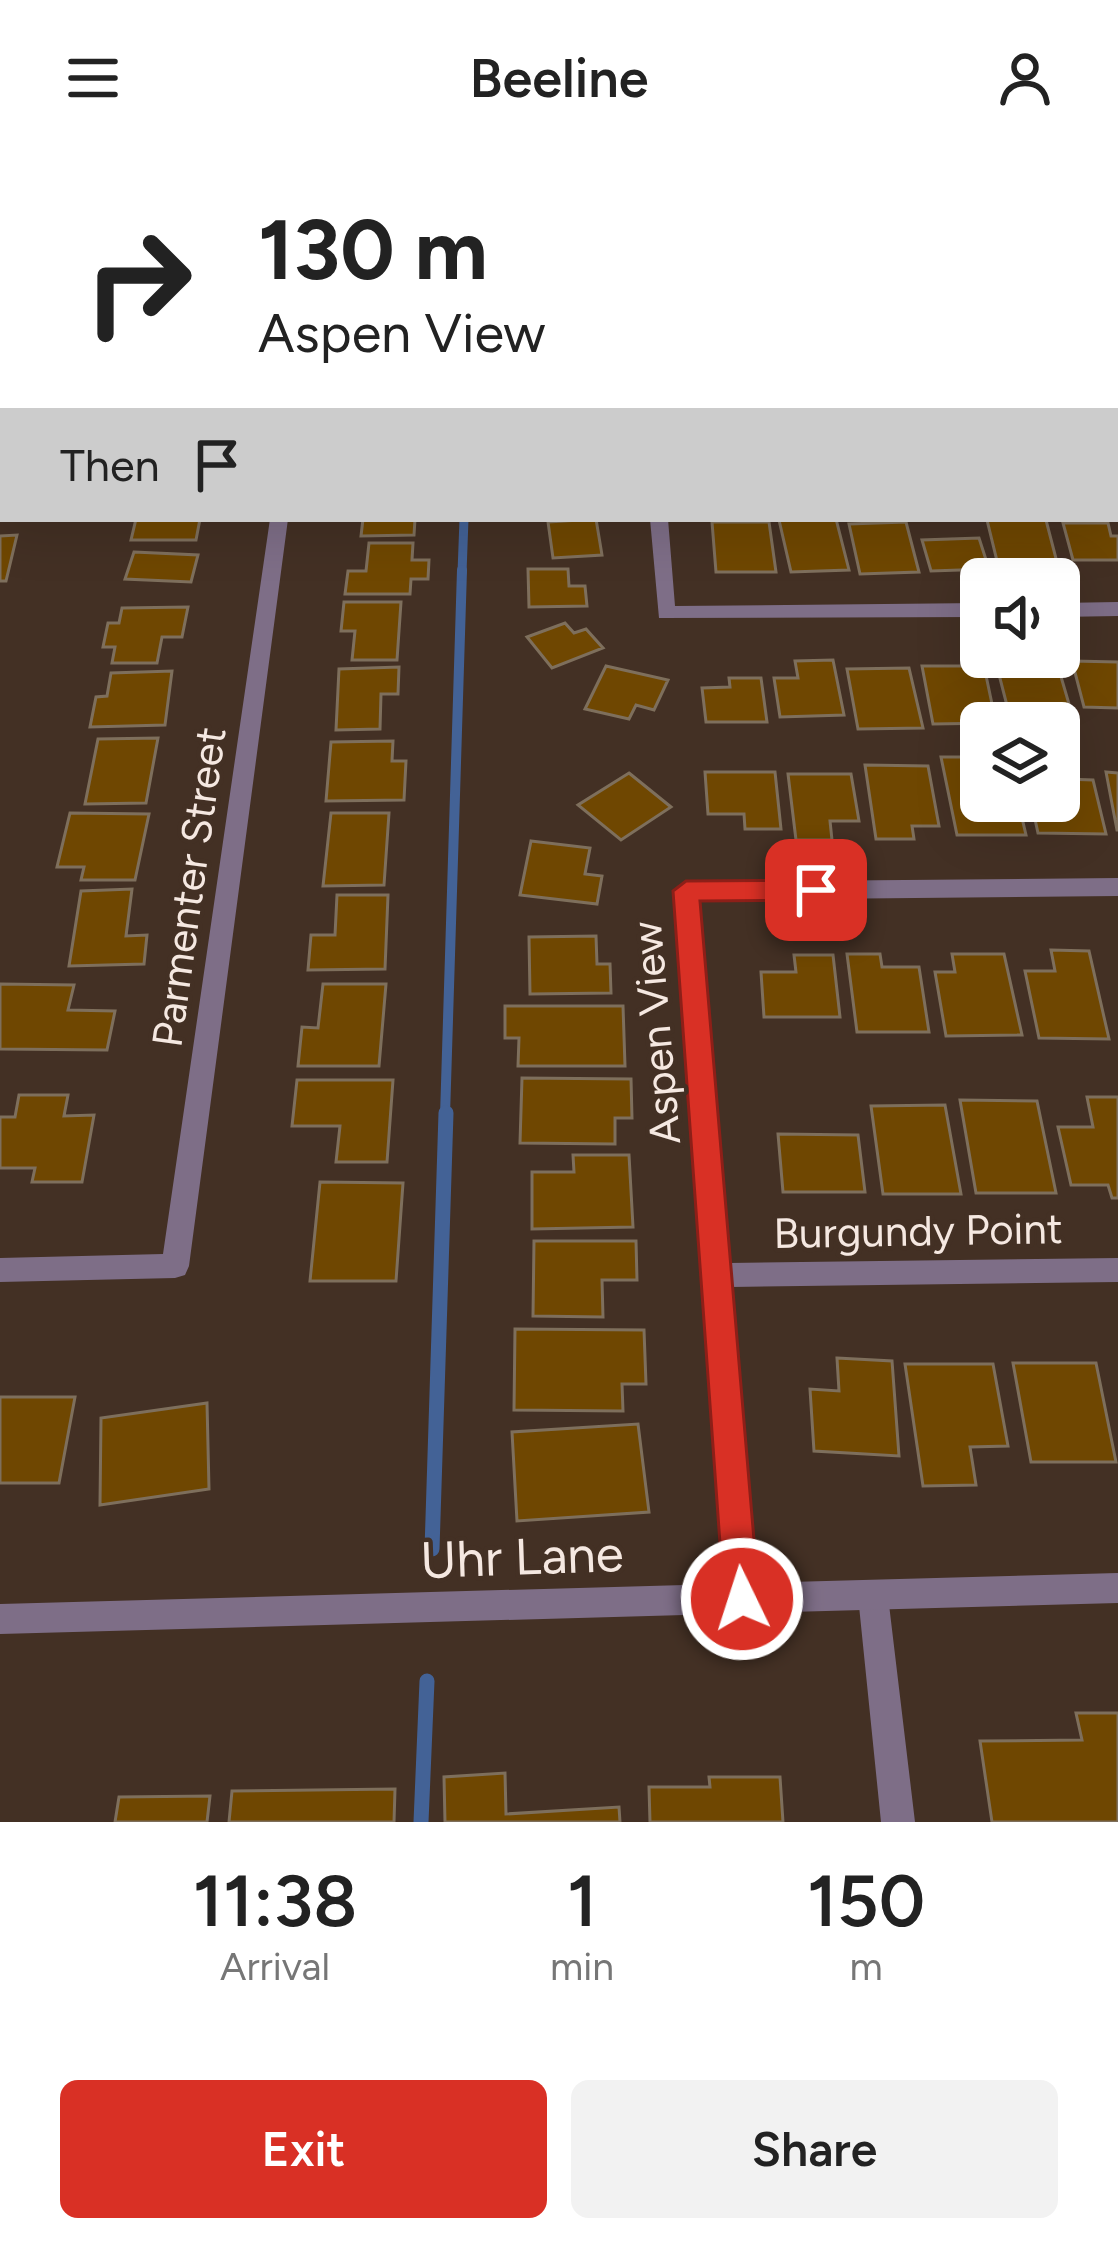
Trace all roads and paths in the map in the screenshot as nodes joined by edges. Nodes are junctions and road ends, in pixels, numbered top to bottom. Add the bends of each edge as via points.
1 (279, 522) edge
2 (659, 522) edge
3 (1118, 609) edge
4 (960, 610) edge
5 (1080, 610) edge
6 (1118, 887) edge
7 (0, 1270) edge
8 (1118, 1270) edge
9 (719, 1275) junction
10 (1118, 1588) edge
11 (873, 1596) junction
12 (742, 1599) junction
13 (0, 1619) edge
14 (898, 1822) edge

1 - 7 street, Parmenter Street via 175,1266
2 - 4 street via 666,613
3 - 5 street
6 - 9 street, Aspen View via 686,891
8 - 9 street, Burgundy Point
9 - 12 street, Aspen View
10 - 11 street, Uhr Lane
11 - 12 street, Uhr Lane
11 - 14 street
12 - 13 street, Uhr Lane

